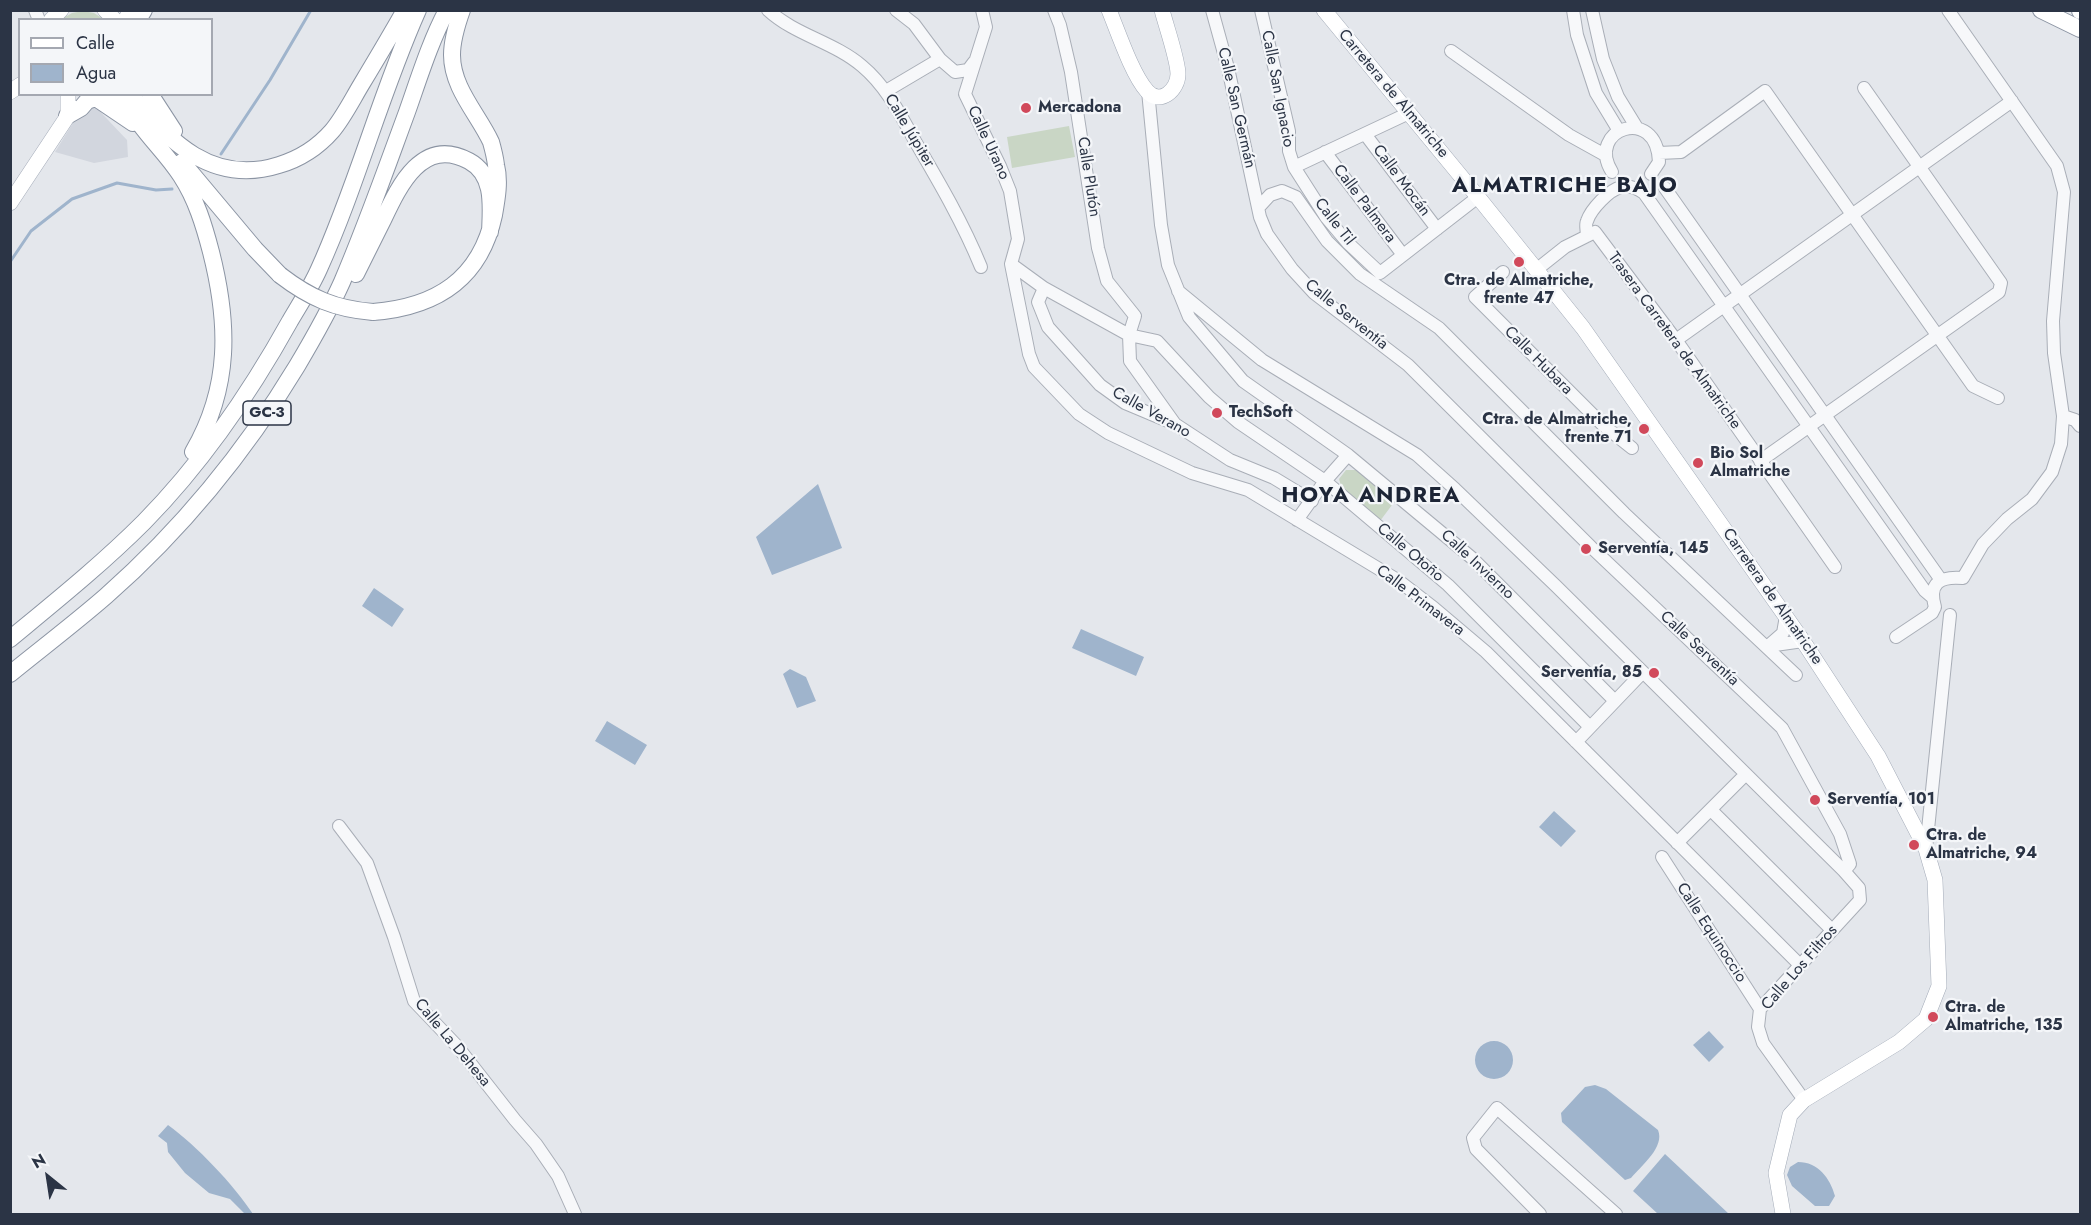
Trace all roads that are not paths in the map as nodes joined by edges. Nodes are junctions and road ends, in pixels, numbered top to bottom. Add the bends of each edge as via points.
1 (405, 10) edge
2 (418, 10) edge
3 (447, 10) edge
4 (462, 10) edge
5 (768, 10) edge
6 (896, 10) edge
7 (982, 10) edge
8 (1054, 10) edge
9 (1109, 10) edge
10 (1162, 10) edge
11 (1212, 10) edge
12 (1261, 10) edge
13 (1324, 10) edge
14 (1573, 10) edge
15 (1592, 10) edge
16 (1948, 10) edge
17 (2041, 10) edge
18 (2080, 29) edge
19 (1451, 51) dead end
20 (940, 59) junction
21 (975, 59) junction
22 (1864, 88) dead end
23 (886, 91) junction
24 (1148, 91) junction
25 (68, 96) edge
26 (82, 96) edge
27 (151, 96) edge
28 (129, 100) edge
29 (2012, 101) junction
30 (1409, 113) junction
31 (68, 115) junction
32 (151, 128) junction
33 (1637, 128) junction
34 (1619, 131) junction
35 (1365, 134) junction
36 (1325, 152) junction
37 (1659, 153) junction
38 (193, 155) junction
39 (1605, 155) junction
40 (1294, 167) junction
41 (1920, 167) junction
42 (1612, 172) dead end
43 (1651, 174) dead end
44 (1665, 188) dead end
45 (1478, 198) junction
46 (10, 203) edge
47 (1259, 207) junction
48 (1852, 214) junction
49 (1437, 229) junction
50 (490, 232) junction
51 (1587, 236) junction
52 (1403, 255) junction
53 (1011, 264) junction
54 (981, 267) dead end
55 (1536, 270) junction
56 (1503, 272) dead end
57 (1044, 288) junction
58 (1178, 291) junction
59 (1739, 295) junction
60 (1723, 306) junction
61 (1129, 335) junction
62 (1938, 335) junction
63 (1676, 340) junction
64 (1998, 398) dead end
65 (1826, 416) junction
66 (2063, 416) junction
67 (1175, 424) junction
68 (2080, 426) edge
69 (1809, 427) junction
70 (1632, 448) dead end
71 (1348, 454) junction
72 (237, 456) junction
73 (1760, 461) junction
74 (1325, 481) junction
75 (1312, 501) junction
76 (1298, 520) junction
77 (145, 521) junction
78 (1835, 567) dead end
79 (1941, 580) junction
80 (1932, 597) junction
81 (1950, 615) dead end
82 (1786, 616) junction
83 (1896, 638) dead end
84 (10, 639) edge
85 (1803, 641) junction
86 (1767, 647) junction
87 (1643, 672) junction
88 (10, 674) edge
89 (1796, 675) dead end
90 (1615, 701) junction
91 (1590, 727) junction
92 (1576, 742) junction
93 (1746, 774) junction
94 (1711, 810) junction
95 (339, 826) dead end
96 (1677, 843) junction
97 (1926, 849) junction
98 (1662, 857) dead end
99 (1844, 871) junction
100 (1832, 930) junction
101 (1800, 965) junction
102 (1760, 1010) junction
103 (1804, 1100) junction
104 (575, 1215) edge
105 (1540, 1215) edge
106 (1616, 1215) edge
107 (1783, 1215) edge

1 - 38 highway via 332,131 314,148 292,161 246,172 218,168
2 - 77 highway, GC-3 via 318,271 255,381 187,474
3 - 72 highway, GC-3 via 341,285 284,387
4 - 50 highway via 453,42 454,72 491,144 497,168 498,187
5 - 23 street, Calle Júpiter via 781,22 837,48 863,66
6 - 20 street via 914,24
7 - 21 street via 986,27
8 - 61 street, Calle Plutón via 1071,72 1098,248 1107,281 1135,316
9 - 24 main road
10 - 24 main road via 1177,80 1167,95 1156,97
11 - 47 street, Calle San Germán
12 - 40 street, Calle San Ignacio
13 - 30 main road, Carretera de Almatriche
14 - 34 street via 1596,93
15 - 33 street via 1603,58 1618,97
16 - 29 street
17 - 18 highway
19 - 39 street via 1569,135
20 - 21 street via 955,72 968,70
20 - 23 street
21 - 53 street, Calle Urano via 965,94 1010,191 1018,239
22 - 41 street
23 - 54 street, Calle Júpiter via 953,206
24 - 58 street via 1161,225 1168,265
25 - 31 main road
26 - 31 main road
27 - 38 highway
28 - 32 highway
29 - 41 street
29 - 66 street via 2057,166 2064,192 2053,321
30 - 35 street
30 - 45 main road, Carretera de Almatriche
31 - 32 highway via 96,98
31 - 46 main road
32 - 38 highway
32 - 50 highway, bridge via 280,275 296,288 335,307 373,312 421,304 446,291 466,272 484,248
32 - 77 highway via 194,198 204,223 223,311 225,339 219,390 203,434 158,496
33 - 34 street
33 - 37 street via 1653,137
34 - 39 street via 1611,138
35 - 36 street
35 - 49 street, Calle Mocán
36 - 40 street
36 - 52 street, Calle Palmera
37 - 43 street via 1659,162
37 - 48 street via 1681,152 1765,92
39 - 42 street
40 - 52 street, Calle Til via 1326,217 1380,273
41 - 48 street
41 - 62 street via 2001,283 1999,292
44 - 59 street
45 - 49 street
45 - 55 main road, Carretera de Almatriche
47 - 86 street via 1269,195 1282,191 1296,196 1327,241 1360,274 1439,328 1624,513
47 - 99 street, Calle Serventía via 1267,234 1314,293 1408,365 1782,728 1840,834 1850,864
48 - 59 street
48 - 62 street
49 - 52 street
50 - 72 highway via 490,190 476,165 445,154 427,159 411,170 290,393
51 - 55 street via 1565,247
51 - 60 street via 1586,223 1594,209 1620,187 1635,187 1650,200
51 - 63 street, Trasera Carretera de Almatriche via 1595,232
53 - 57 street
53 - 76 street, Calle Primavera via 1034,367 1079,414 1108,433 1192,473 1248,490
55 - 82 main road, Carretera de Almatriche via 1583,328
56 - 70 street, Calle Hubara via 1475,297 1595,418
57 - 61 street, Calle Otoño
57 - 67 street, Calle Verano via 1038,302 1048,327 1100,385 1125,403
58 - 71 street, Calle Invierno via 1189,318 1243,381
58 - 87 street via 1262,360 1417,455
59 - 60 street
59 - 65 street
60 - 63 street
60 - 69 street
61 - 67 street via 1130,361
61 - 74 street, Calle Otoño via 1157,341 1238,422
62 - 64 street via 1974,386
62 - 65 street
63 - 73 street, Trasera Carretera de Almatriche
65 - 69 street
65 - 79 street
66 - 68 street
66 - 79 street via 2061,444 2052,472 2032,498 1983,544 1963,578
67 - 75 street, Calle Verano via 1230,460 1274,478
69 - 73 street
69 - 80 street
71 - 74 street
71 - 90 street, Calle Invierno via 1472,558
72 - 88 highway, GC-3 via 161,543 106,596
73 - 78 street, Trasera Carretera de Almatriche
74 - 75 street
74 - 91 street, Calle Otoño via 1448,585
75 - 76 street
76 - 92 street, Calle Primavera via 1399,581 1434,608 1486,652
77 - 84 highway, GC-3
79 - 80 street
80 - 83 street via 1932,613
81 - 97 street
82 - 85 main road, Carretera de Almatriche
82 - 86 street via 1783,633
85 - 86 street
85 - 97 main road, Carretera de Almatriche via 1878,756
86 - 89 street
87 - 90 street
87 - 93 street
90 - 91 street
91 - 92 street
92 - 96 street, Calle Primavera
93 - 94 street
93 - 99 street
94 - 96 street
94 - 100 street
95 - 104 street, Calle La Dehesa via 367,863 414,1001 457,1046 536,1144 558,1176
96 - 101 street, Calle Primavera
97 - 103 main road, Carretera de Almatriche via 1935,880 1939,986 1926,1019 1899,1042
98 - 102 street, Calle Equinoccio
99 - 100 street, Calle Los Filtros via 1859,888 1860,900
100 - 101 street, Calle Los Filtros
101 - 102 street, Calle Los Filtros
102 - 103 street, Calle Los Filtros via 1758,1027 1763,1044
103 - 107 main road, Carretera de Almatriche via 1790,1115 1776,1173
105 - 106 street via 1476,1149 1473,1138 1497,1108

